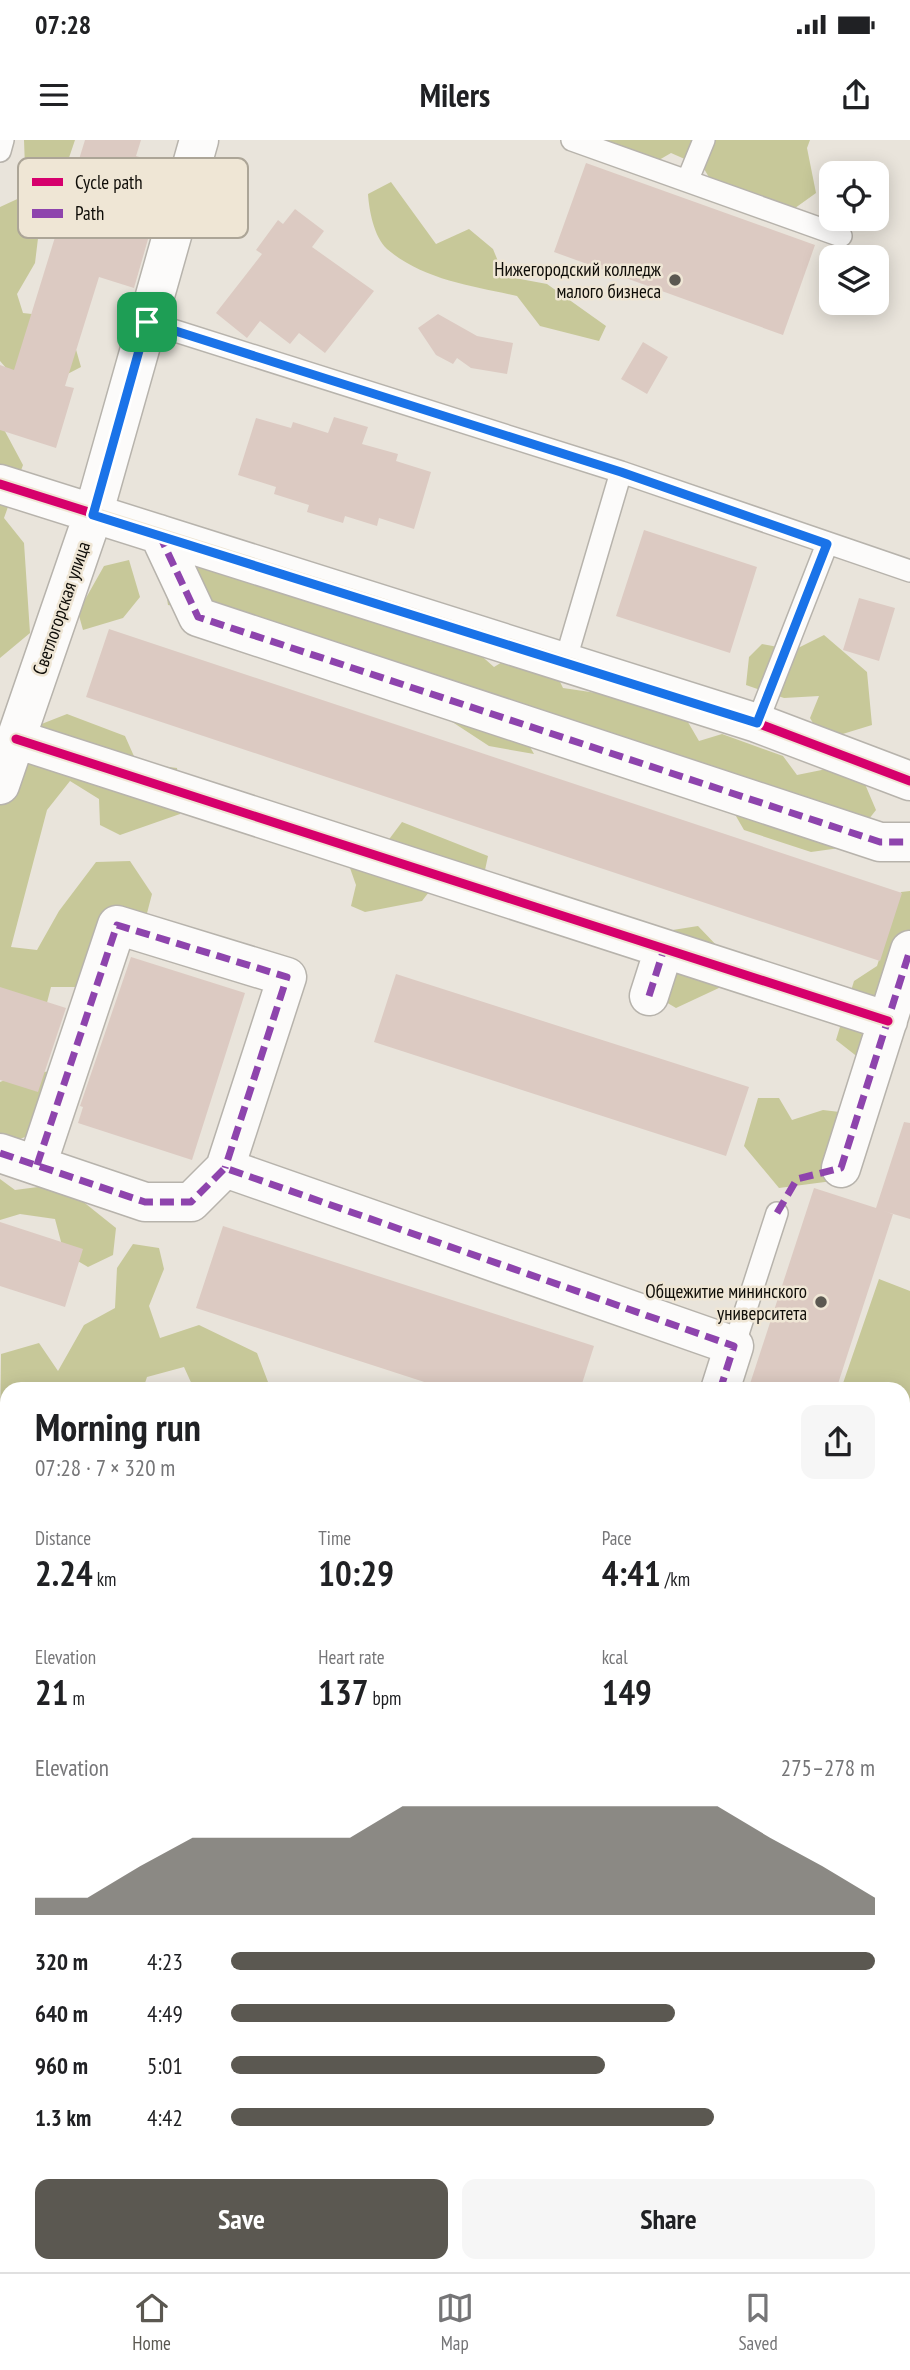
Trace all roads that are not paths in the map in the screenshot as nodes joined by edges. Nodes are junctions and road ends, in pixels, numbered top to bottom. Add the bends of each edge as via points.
1 (3, 140) edge
2 (572, 140) edge
3 (704, 140) edge
4 (0, 151) edge
5 (688, 179) junction
6 (841, 236) dead end
7 (169, 238) edge
8 (147, 322) junction
9 (621, 472) junction
10 (0, 484) edge
11 (93, 515) junction
12 (159, 534) junction
13 (827, 544) junction
14 (910, 571) edge
15 (565, 662) junction
16 (757, 723) junction
17 (16, 739) junction
18 (910, 781) edge
19 (0, 785) edge
20 (910, 842) edge
21 (664, 949) junction
22 (910, 950) edge
23 (649, 996) dead end
24 (888, 1021) junction
25 (0, 1153) edge
26 (37, 1165) junction
27 (225, 1168) junction
28 (841, 1168) dead end
29 (777, 1213) dead end
30 (734, 1346) junction
31 (723, 1382) edge

1 - 4 lane
2 - 5 lane
3 - 5 lane
5 - 6 lane
7 - 8 street, Светлогорская улица
8 - 9 lane
8 - 11 street, Светлогорская улица
9 - 13 lane
9 - 15 lane
10 - 11 street
11 - 12 street
11 - 17 street, Светлогорская улица
12 - 15 street
12 - 20 street via 198,617 880,842
13 - 14 lane
13 - 16 lane
15 - 16 street
16 - 18 street
17 - 19 street, Светлогорская улица
17 - 21 street
21 - 23 street
21 - 24 street
22 - 24 street
24 - 28 street
25 - 26 street
26 - 27 street via 145,1202 191,1202
26 - 27 street via 117,925 287,977
27 - 30 street
29 - 30 lane
30 - 31 street

